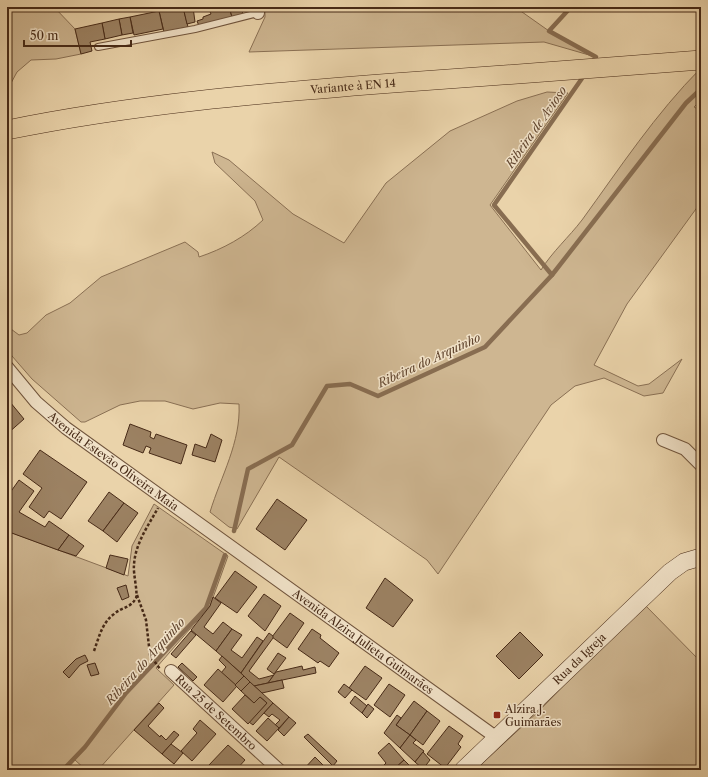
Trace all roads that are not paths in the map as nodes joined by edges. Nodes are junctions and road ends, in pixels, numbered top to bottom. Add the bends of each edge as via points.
1 (258, 10) edge
2 (98, 47) dead end
3 (701, 60) edge
4 (7, 130) edge
5 (7, 367) edge
6 (663, 440) dead end
7 (701, 465) edge
8 (230, 544) joint
9 (701, 557) edge
10 (171, 671) dead end
11 (498, 738) junction
12 (279, 770) edge
13 (463, 770) edge

1 - 2 lane via 196,28
3 - 4 main road, Variante à EN 14 via 292,91 130,109
5 - 8 street, Avenida Estevão Oliveira Maia via 36,402 66,428
6 - 7 street via 685,449
8 - 11 street, Avenida Alzira Julieta Guimarães
9 - 11 street, Rua da Igreja via 684,562 670,572
10 - 12 street, Rua 25 de Setembro
11 - 13 street, Rua da Igreja

